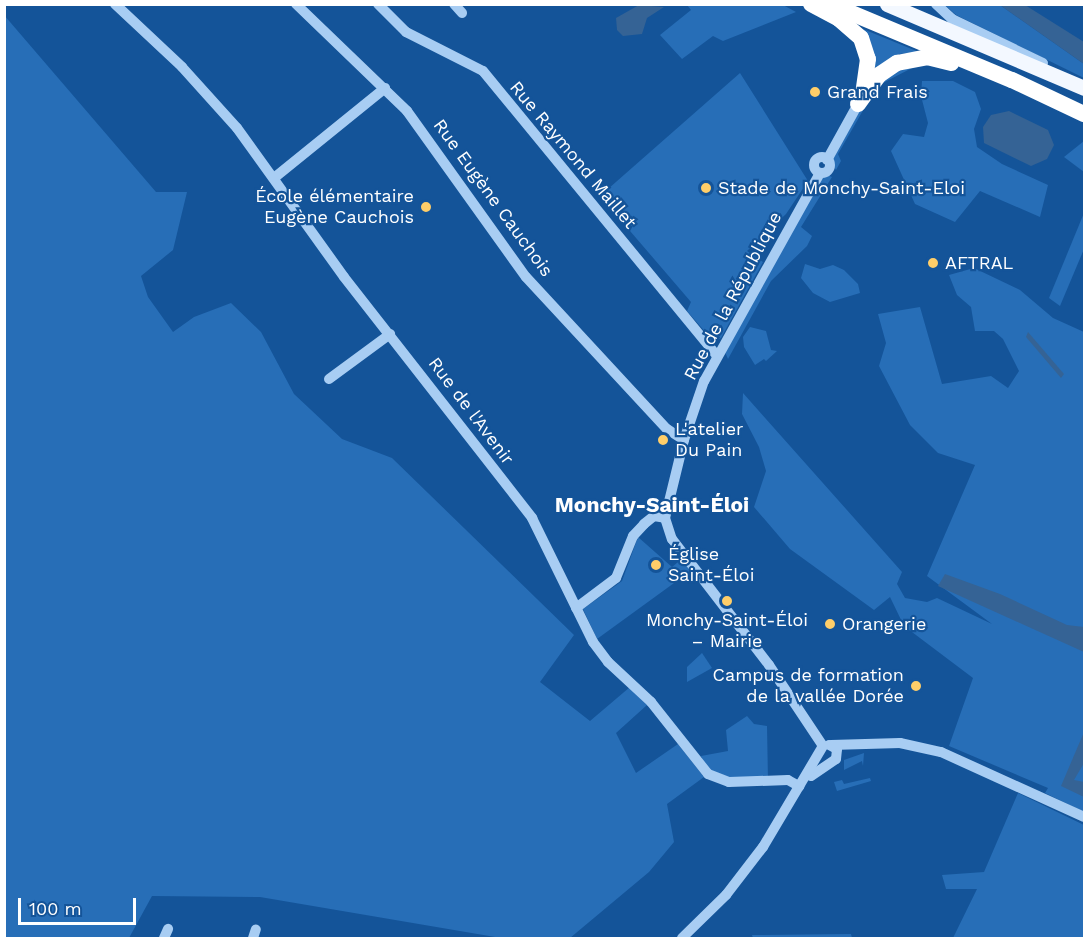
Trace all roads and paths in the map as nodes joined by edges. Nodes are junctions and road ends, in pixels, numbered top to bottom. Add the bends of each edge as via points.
1 (115, 4) edge
2 (296, 4) edge
3 (378, 4) edge
4 (454, 4) edge
5 (811, 4) edge
6 (830, 4) edge
7 (857, 4) edge
8 (887, 4) edge
9 (936, 4) edge
10 (462, 13) dead end
11 (385, 88) junction
12 (1084, 88) edge
13 (1084, 102) edge
14 (858, 104) junction
15 (1084, 114) edge
16 (274, 178) junction
17 (390, 334) junction
18 (717, 356) junction
19 (329, 379) dead end
20 (684, 440) junction
21 (669, 498) junction
22 (650, 518) junction
23 (665, 518) junction
24 (576, 608) junction
25 (888, 743) junction
26 (824, 749) junction
27 (833, 761) junction
28 (807, 777) junction
29 (799, 786) junction
30 (1084, 817) edge
31 (682, 939) edge

1 - 16 street, Rue de l'Avenir via 213,99
2 - 11 street, Rue Eugène Cauchois
3 - 18 street, Rue Raymond Maillet via 406,32 483,71
4 - 10 street
5 - 14 highway via 839,19 864,44 868,70
6 - 15 highway
7 - 13 highway
8 - 12 main road
9 - 12 street via 952,19 1051,66
11 - 16 street
11 - 20 street, Rue Eugène Cauchois via 429,137 531,284 667,429
14 - 15 highway via 887,68 927,57
14 - 18 street, Rue de la République via 827,160 820,158 815,163 820,173
16 - 17 street, Rue de l'Avenir
17 - 19 street
17 - 24 street, Rue de l'Avenir via 535,522
18 - 20 street, Rue de la République
20 - 21 street, Rue de la République
21 - 22 street
21 - 23 street, Rue de la République
22 - 23 street
22 - 24 street via 633,536 616,578
23 - 26 street via 672,539 769,665
24 - 29 street, Rue de l'Avenir via 605,658 651,702 708,774 729,782 788,780
25 - 26 street
25 - 27 street
25 - 30 street via 926,748 958,758
26 - 27 street
26 - 27 street via 837,749
26 - 28 street
27 - 28 street
28 - 29 street
29 - 31 street via 765,844 734,886

